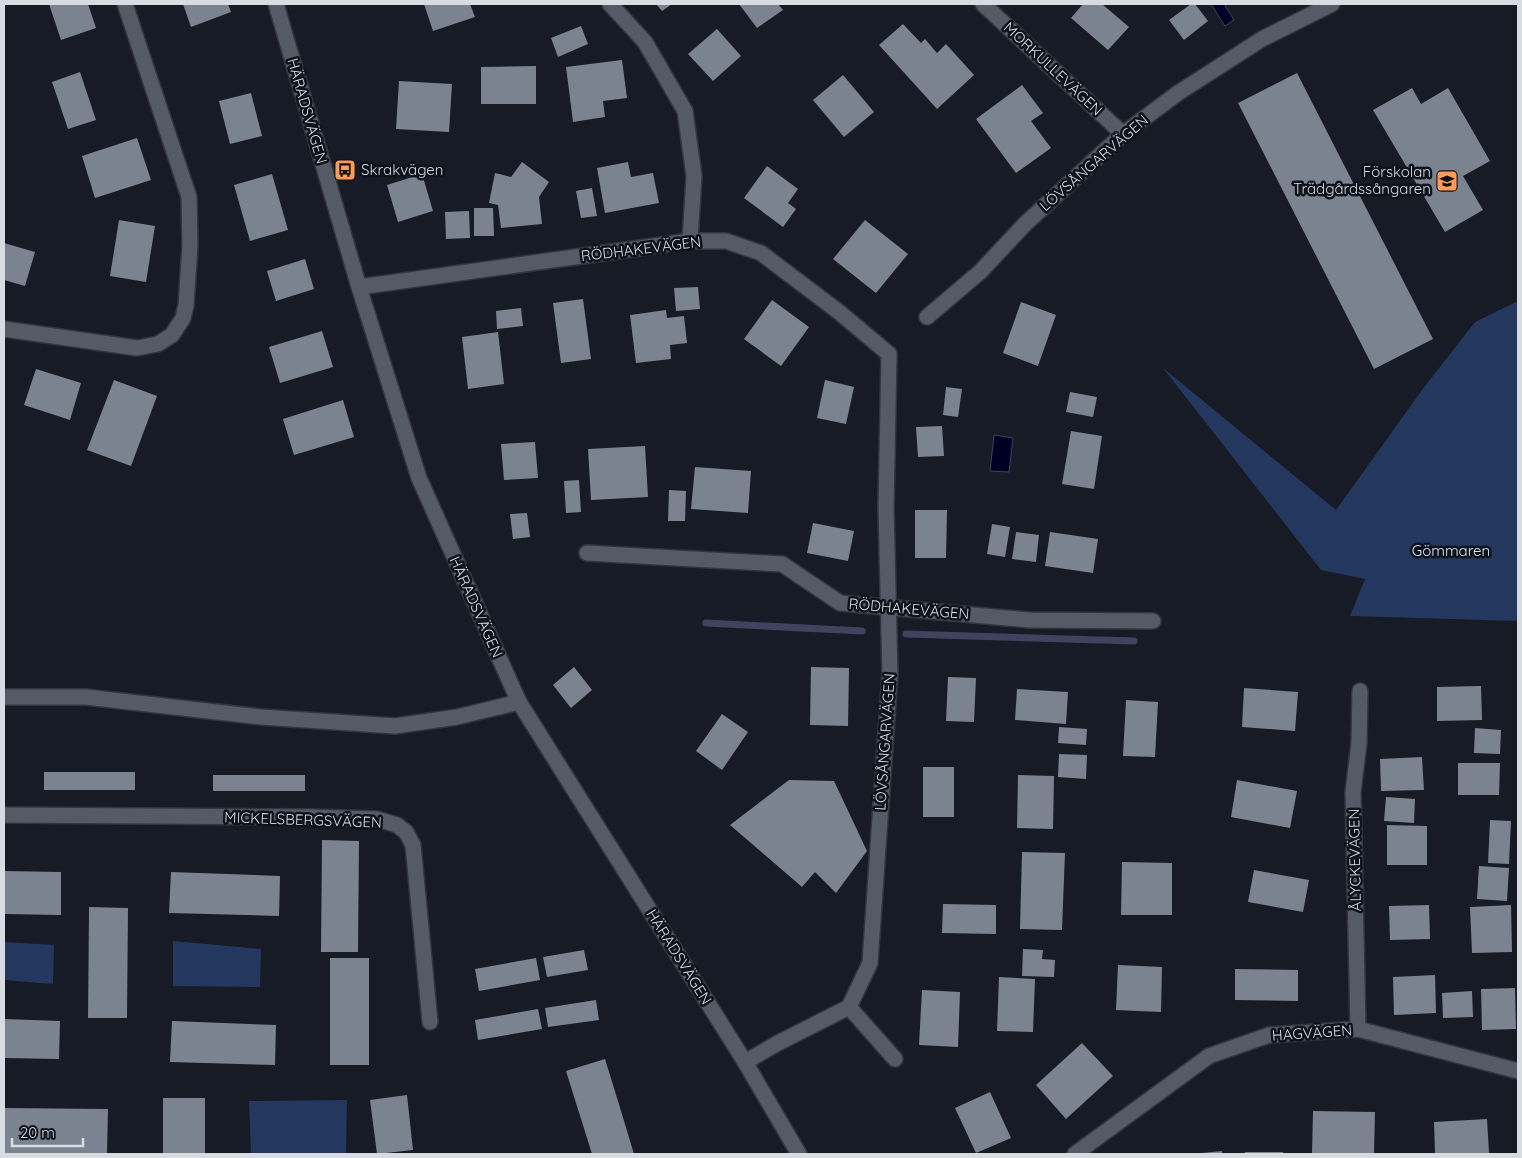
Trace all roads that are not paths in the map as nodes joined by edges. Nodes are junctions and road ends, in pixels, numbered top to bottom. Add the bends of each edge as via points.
1 (125, 4) edge
2 (276, 4) edge
3 (610, 4) edge
4 (983, 4) edge
5 (1332, 4) edge
6 (1123, 134) junction
7 (690, 241) junction
8 (359, 287) junction
9 (926, 317) dead end
10 (4, 329) edge
11 (889, 354) joint
12 (587, 553) dead end
13 (888, 607) junction
14 (1153, 621) dead end
15 (1360, 691) dead end
16 (4, 697) edge
17 (519, 702) junction
18 (4, 814) edge
19 (849, 1007) junction
20 (430, 1022) dead end
21 (1358, 1030) junction
22 (895, 1058) dead end
23 (745, 1062) junction
24 (1518, 1072) edge
25 (799, 1154) edge
26 (1075, 1154) edge

1 - 10 street via 189,197 190,246 183,318 172,335 158,344 137,348
2 - 8 street, HÄRADSVÄGEN
3 - 7 street via 644,42 685,111 694,176
4 - 6 street, MORKULLEVÄGEN
5 - 6 street, LÖVSÅNGARVÄGEN via 1262,39 1178,93
6 - 9 street, LÖVSÅNGARVÄGEN via 1025,224 980,272
7 - 8 street, RÖDHAKEVÄGEN
7 - 11 street, RÖDHAKEVÄGEN via 726,241 762,253
8 - 17 street, HÄRADSVÄGEN via 419,478
11 - 13 street, LÖVSÅNGARVÄGEN
12 - 13 street, RÖDHAKEVÄGEN via 782,564 840,603
13 - 14 street, RÖDHAKEVÄGEN via 1029,620
13 - 19 street, LÖVSÅNGARVÄGEN via 890,674 870,963
15 - 21 street, ÅLYCKEVÄGEN via 1359,743 1353,792
16 - 17 street via 86,697 261,717 395,726 457,718
17 - 23 street, HÄRADSVÄGEN
18 - 20 street, MICKELSBERGSVÄGEN via 308,817 377,820 397,826 406,832 414,845
19 - 22 street
19 - 23 street
21 - 24 street, HAGVÄGEN
21 - 26 street, HAGVÄGEN via 1269,1035 1210,1056
23 - 25 street, HÄRADSVÄGEN

